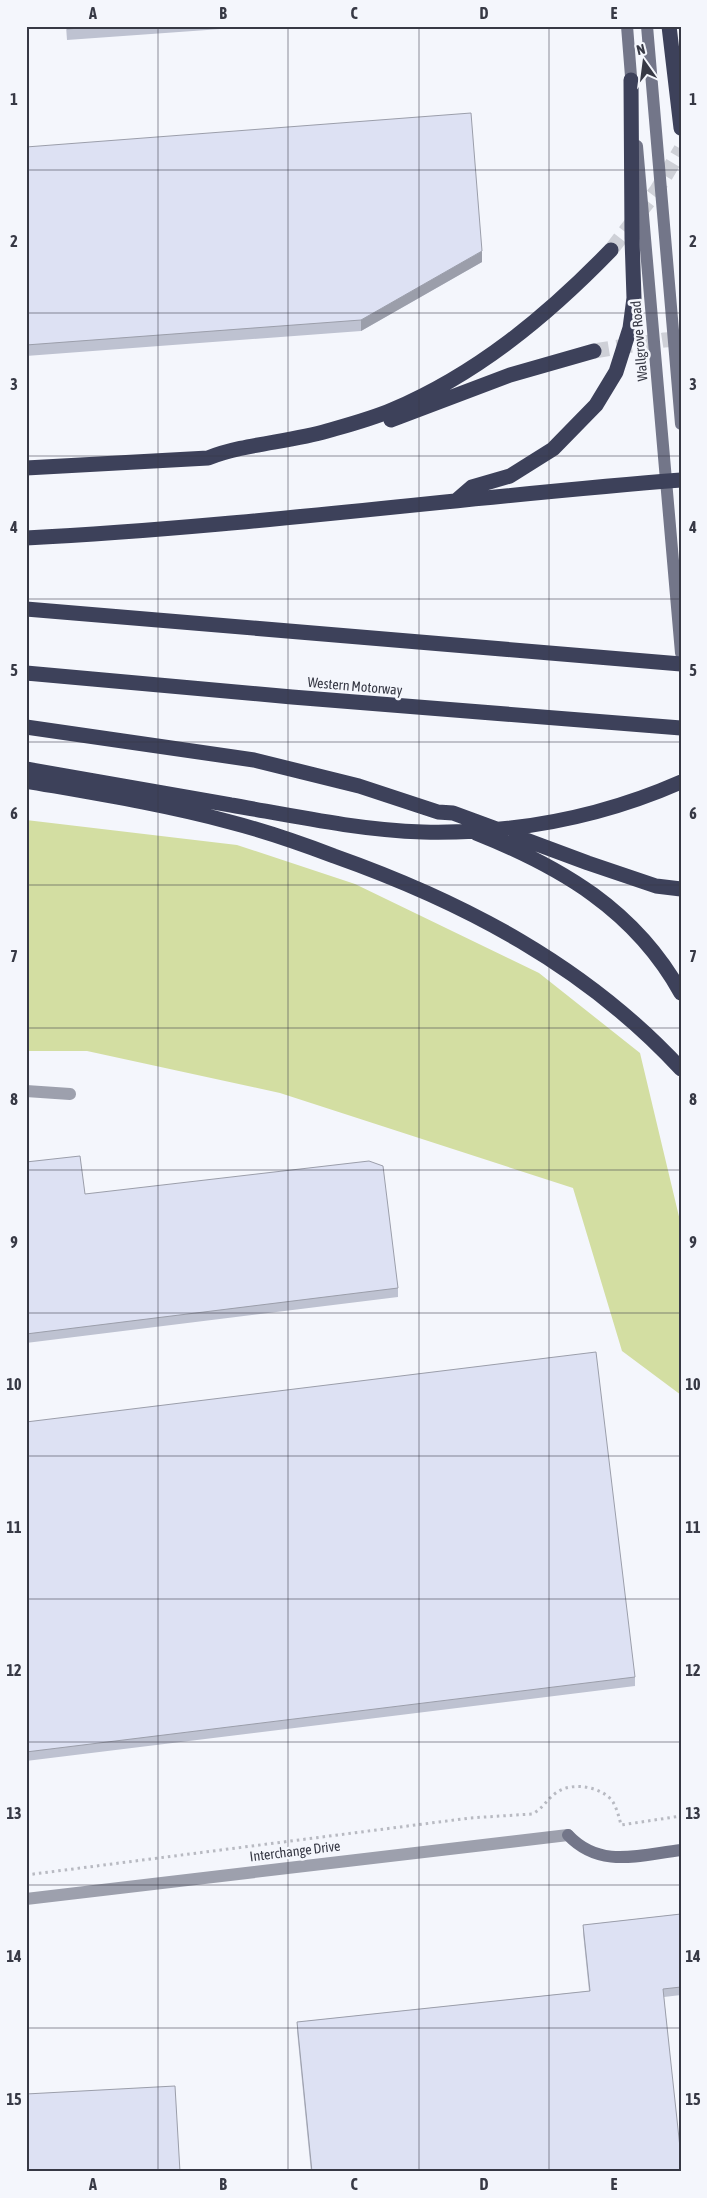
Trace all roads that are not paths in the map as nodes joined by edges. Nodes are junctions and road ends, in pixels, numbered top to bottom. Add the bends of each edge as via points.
1 (627, 26) edge
2 (647, 26) edge
3 (668, 26) edge
4 (631, 80) junction
5 (681, 128) edge
6 (611, 250) tunnel mouth
7 (594, 351) tunnel mouth
8 (681, 424) edge
9 (208, 458) junction
10 (26, 468) edge
11 (674, 480) edge
12 (457, 500) junction
13 (26, 538) edge
14 (26, 609) edge
15 (681, 652) edge
16 (681, 664) edge
17 (26, 672) edge
18 (26, 727) edge
19 (681, 728) edge
20 (26, 769) edge
21 (26, 781) edge
22 (681, 782) edge
23 (438, 812) junction
24 (681, 889) edge
25 (681, 993) edge
26 (681, 1069) edge
27 (26, 1091) edge
28 (70, 1094) dead end
29 (568, 1834) joint
30 (681, 1850) edge
31 (26, 1899) edge

1 - 4 main road, Wallgrove Road
2 - 8 main road
3 - 5 highway
4 - 11 main road, Wallgrove Road
4 - 12 highway via 634,298 630,328 616,372 596,405 553,449 510,476 472,487
6 - 9 highway via 533,325 478,364 435,388 391,410 325,432 222,452
7 - 9 highway via 510,375 317,444 221,461
9 - 10 highway
11 - 12 highway
11 - 15 main road, Wallgrove Road via 676,594
12 - 13 highway via 234,523
14 - 16 highway
17 - 19 highway, Western Motorway
18 - 23 highway via 254,760 359,786
20 - 22 highway via 294,816 421,832 484,831 547,824 634,801
21 - 26 highway via 141,801 232,822 361,865 438,897 505,930 553,960 646,1033
23 - 24 highway via 454,813 656,886
23 - 25 highway via 446,822 534,859 594,894 629,923 651,948
27 - 28 street
29 - 30 main road via 586,1851 601,1856 617,1858
29 - 31 street, Interchange Drive

